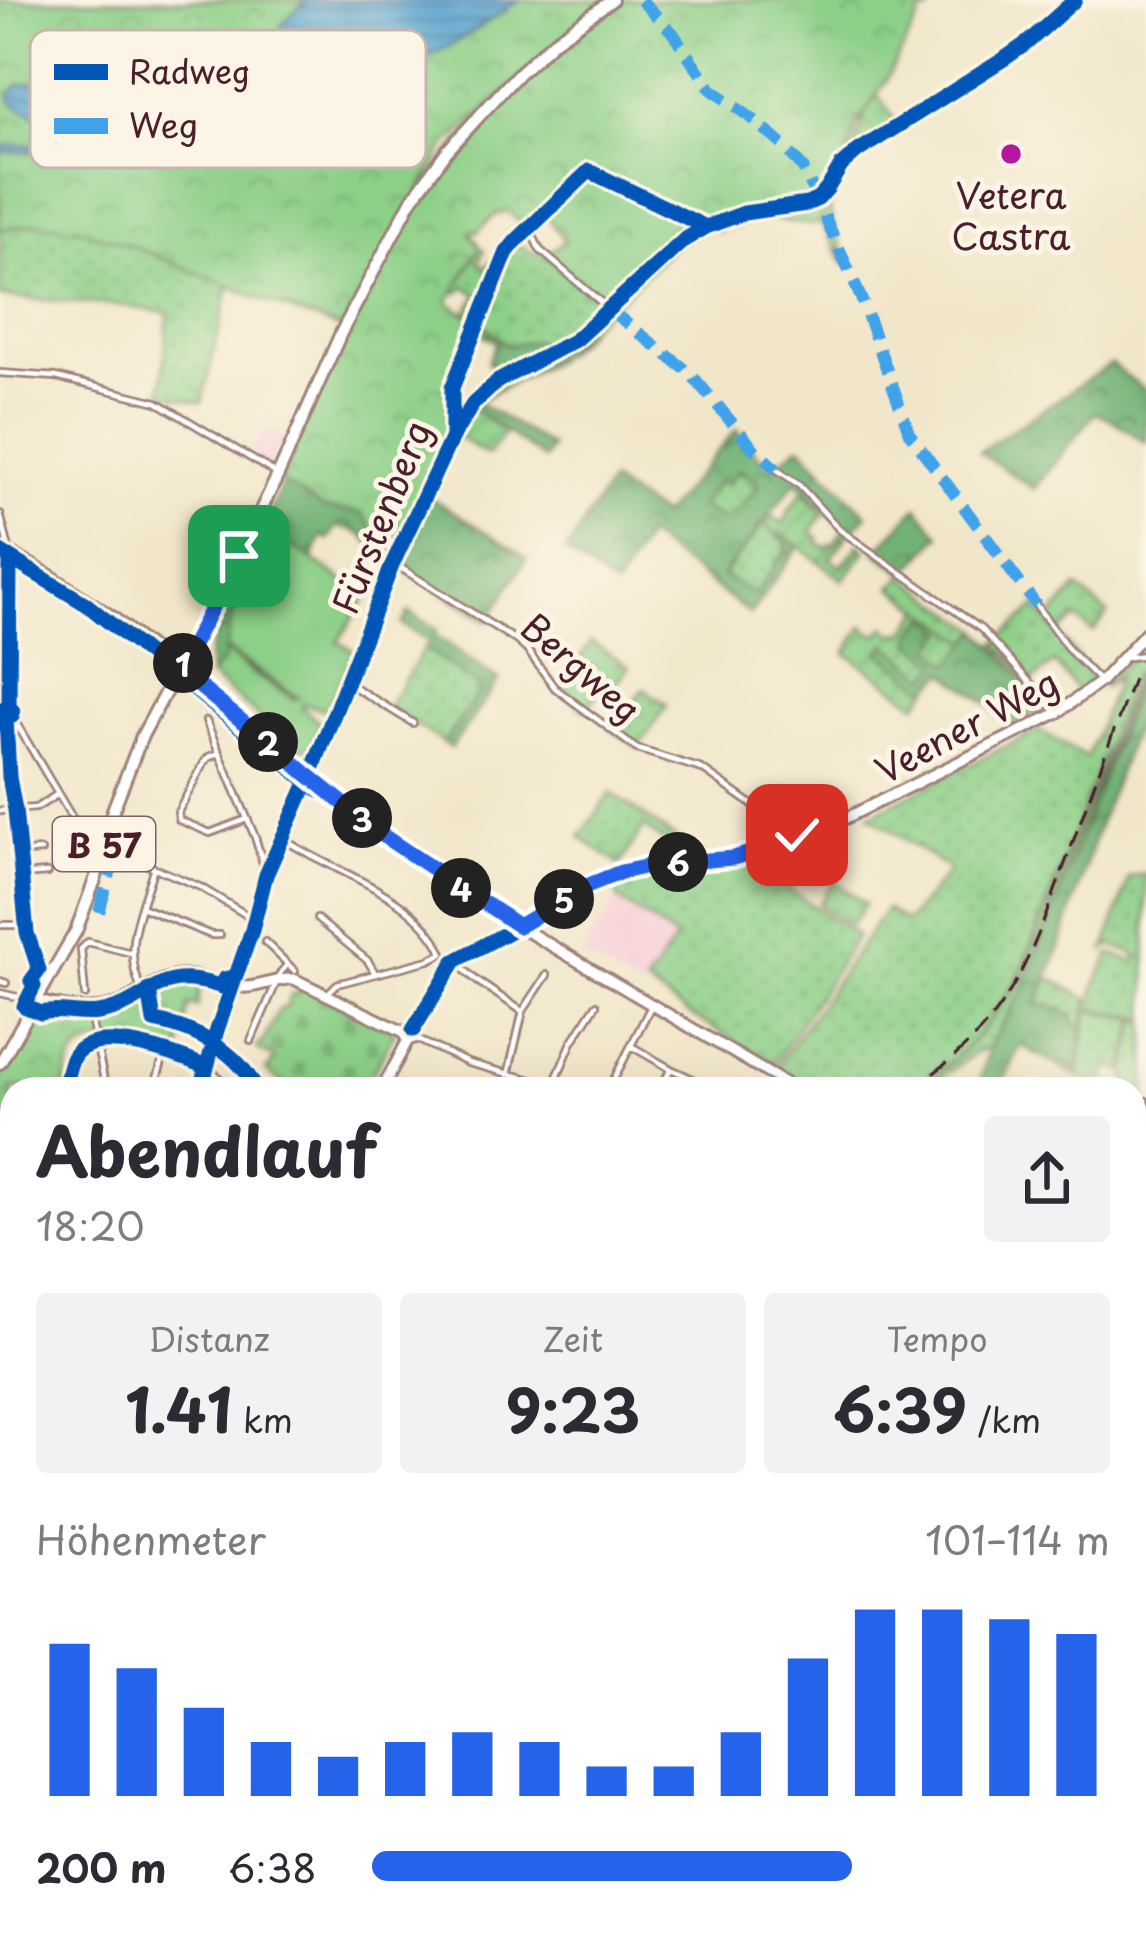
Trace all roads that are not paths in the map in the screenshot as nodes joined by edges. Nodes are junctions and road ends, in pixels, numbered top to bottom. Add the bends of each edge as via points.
1 (612, 0) edge
2 (589, 171) dead end
3 (529, 228) junction
4 (610, 310) dead end
5 (0, 373) edge
6 (776, 469) dead end
7 (278, 475) junction
8 (0, 514) edge
9 (5, 549) edge
10 (393, 563) junction
11 (1036, 605) dead end
12 (0, 618) edge
13 (11, 618) junction
14 (1146, 632) edge
15 (0, 640) edge
16 (11, 640) junction
17 (1143, 649) edge
18 (179, 670) junction
19 (346, 682) junction
20 (1100, 682) junction
21 (1057, 712) junction
22 (5, 715) edge
23 (206, 721) dead end
24 (413, 723) dead end
25 (219, 753) junction
26 (310, 776) junction
27 (58, 794) junction
28 (15, 810) junction
29 (0, 812) edge
30 (248, 820) junction
31 (282, 838) junction
32 (800, 839) junction
33 (89, 840) dead end
34 (41, 850) dead end
35 (117, 852) dead end
36 (19, 853) junction
37 (154, 867) junction
38 (47, 873) dead end
39 (21, 875) junction
40 (266, 875) junction
41 (142, 907) junction
42 (317, 919) dead end
43 (255, 920) junction
44 (0, 925) edge
45 (26, 925) junction
46 (519, 926) junction
47 (220, 935) dead end
48 (265, 942) dead end
49 (130, 953) junction
50 (34, 954) dead end
51 (455, 961) junction
52 (288, 964) junction
53 (295, 971) dead end
54 (375, 974) junction
55 (547, 975) dead end
56 (278, 980) junction
57 (233, 986) junction
58 (142, 991) junction
59 (0, 993) edge
60 (328, 994) junction
61 (85, 995) dead end
62 (37, 1001) junction
63 (596, 1005) dead end
64 (89, 1010) junction
65 (649, 1010) dead end
66 (523, 1011) junction
67 (410, 1035) junction
68 (251, 1041) dead end
69 (95, 1043) junction
70 (213, 1043) junction
71 (631, 1046) junction
72 (165, 1052) junction
73 (0, 1063) edge
74 (206, 1067) junction
75 (671, 1069) junction
76 (508, 1076) junction
77 (70, 1077) edge
78 (103, 1077) edge
79 (158, 1077) edge
80 (204, 1077) edge
81 (221, 1077) edge
82 (250, 1077) edge
83 (388, 1077) edge
84 (512, 1077) edge
85 (557, 1077) edge
86 (615, 1077) edge
87 (667, 1077) edge
88 (686, 1077) edge
89 (775, 1077) edge

1 - 7 main road, B 57 via 536,57 437,163 341,333
2 - 3 street, Fürstenberg
3 - 4 street via 540,250
3 - 10 street, Fürstenberg via 508,252 452,388 452,437
5 - 7 street via 56,376 157,402
6 - 21 street via 840,530 981,628
7 - 18 main road, B 57
8 - 9 street
9 - 13 street
9 - 18 main road
10 - 19 street, Fürstenberg
10 - 32 street, Bergweg via 517,641 554,688 637,749 702,769
11 - 20 street, Veener Weg
12 - 13 street
13 - 16 street
14 - 17 main road, Veener Weg
15 - 16 street
16 - 22 street
17 - 20 main road, Veener Weg
18 - 26 main road
18 - 62 main road, B 57 via 119,794 76,931
19 - 24 street
19 - 26 street, Fürstenberg
20 - 21 main road, Veener Weg
21 - 32 main road, Veener Weg
22 - 27 street
22 - 28 street
23 - 25 street
25 - 30 street
25 - 30 street via 203,763 179,820 210,833
26 - 31 main road
26 - 46 main road
27 - 28 street
27 - 33 street
28 - 29 street
28 - 36 street
30 - 40 street
31 - 40 main road
31 - 54 street via 393,898 443,953
32 - 46 main road, Veener Weg via 733,858 621,872
34 - 36 street
35 - 37 street
36 - 39 street
37 - 41 street
37 - 43 street
38 - 39 street
39 - 45 street
40 - 43 main road
41 - 47 street
41 - 49 street
42 - 54 street
43 - 57 main road
44 - 45 street
45 - 50 street
46 - 51 main road, Veener Weg
46 - 89 main road
48 - 52 street
49 - 58 street
49 - 61 street via 84,944
51 - 66 street
51 - 67 main road
52 - 53 street
52 - 56 street
54 - 60 street
55 - 66 street
56 - 57 main road
56 - 60 main road
56 - 68 street
57 - 58 main road via 178,975
57 - 70 street
58 - 64 main road
59 - 62 street
60 - 67 main road
62 - 64 main road
62 - 73 main road, B 57
63 - 85 street
64 - 69 street
65 - 71 street
66 - 76 street
67 - 76 street
67 - 83 main road
69 - 72 street
69 - 77 street via 73,1056
69 - 78 street
70 - 74 street
70 - 82 street
71 - 75 street
71 - 86 street
72 - 74 street
72 - 79 street
74 - 80 street
74 - 81 street
75 - 87 street
75 - 88 street
76 - 84 street

